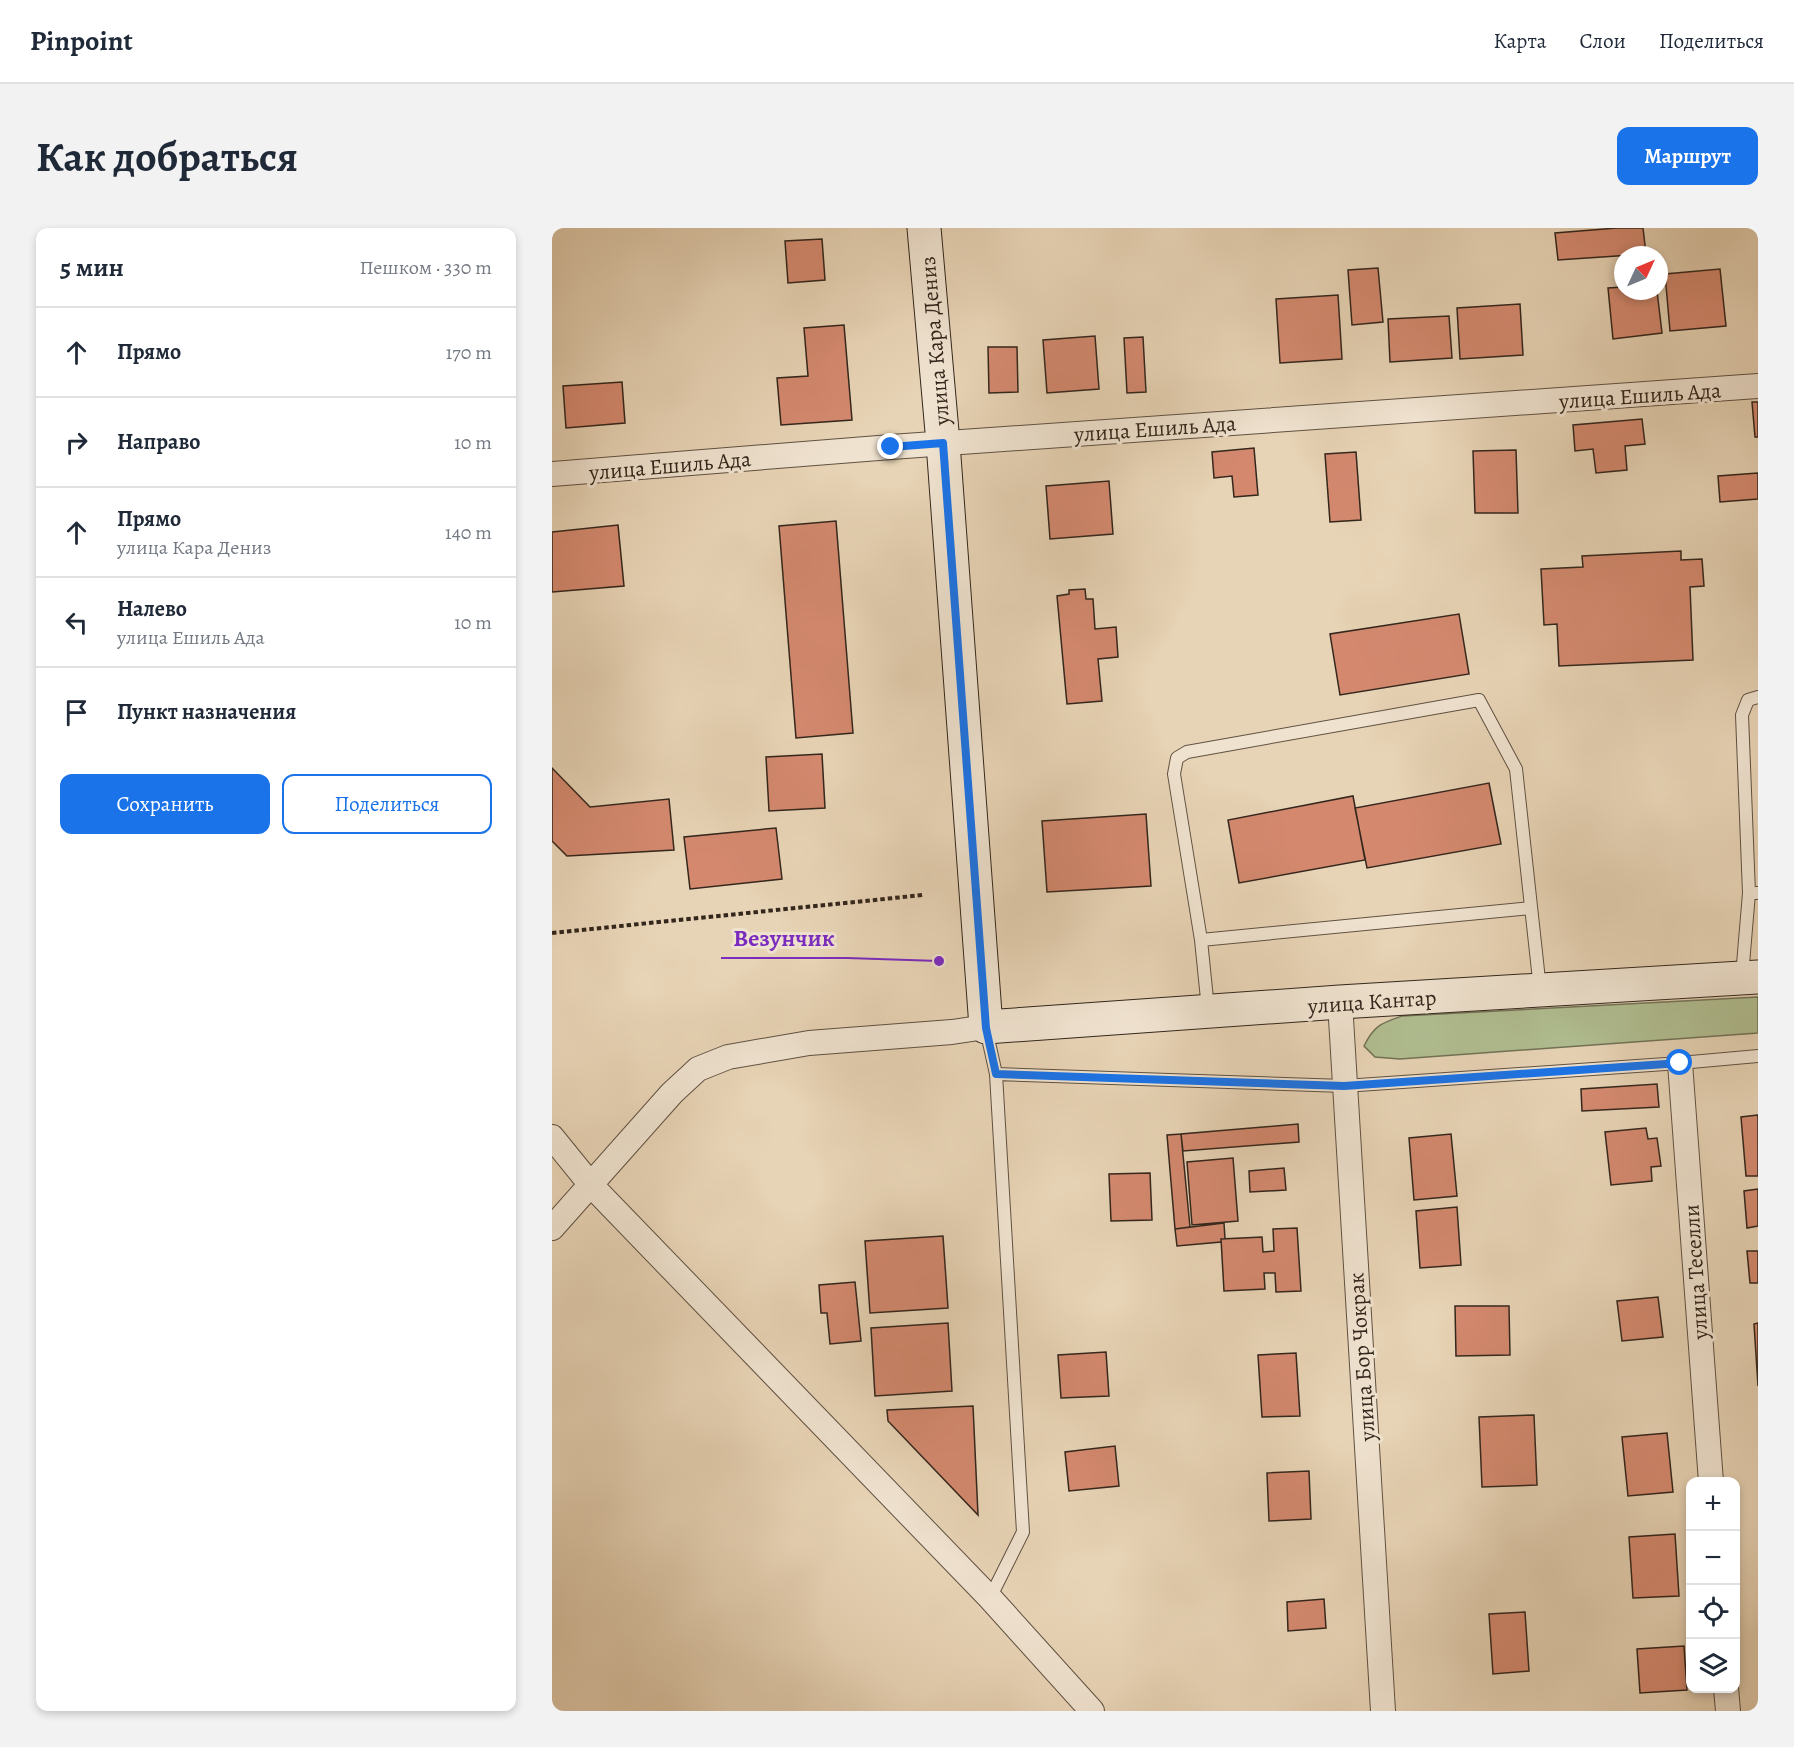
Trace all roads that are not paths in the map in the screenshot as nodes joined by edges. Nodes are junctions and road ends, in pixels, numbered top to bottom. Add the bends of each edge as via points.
1 (924, 228) edge
2 (1758, 386) edge
3 (943, 443) junction
4 (552, 474) edge
5 (1758, 697) edge
6 (1753, 893) edge
7 (1532, 908) junction
8 (1201, 940) junction
9 (1750, 977) edge
10 (1540, 990) junction
11 (1340, 1002) junction
12 (1208, 1012) junction
13 (986, 1028) junction
14 (1758, 1056) edge
15 (1680, 1063) junction
16 (996, 1074) junction
17 (1344, 1086) junction
18 (552, 1137) edge
19 (591, 1185) junction
20 (552, 1228) edge
21 (1711, 1477) edge
22 (990, 1598) junction
23 (1726, 1693) edge
24 (1092, 1711) edge
25 (1383, 1711) edge
26 (1728, 1711) edge

1 - 3 main road, улица Кара Дениз
2 - 3 street, улица Ешиль Ада
3 - 4 street, улица Ешиль Ада
3 - 13 main road, улица Кара Дениз
5 - 6 lane via 1748,700 1742,715
6 - 9 lane
7 - 8 lane
7 - 8 lane via 1516,769 1479,700 1187,752 1177,758 1174,774
7 - 10 lane
8 - 12 lane
9 - 10 main road, улица Кантар
10 - 11 main road, улица Кантар
11 - 12 main road, улица Кантар
11 - 17 street, улица Бор Чокрак
12 - 13 main road, улица Кантар
13 - 16 lane
13 - 19 street via 809,1043 728,1057 698,1069 672,1093
14 - 15 lane
15 - 17 lane
15 - 21 street, улица Теселли
16 - 17 lane
16 - 22 lane via 1023,1532
17 - 25 street, улица Бор Чокрак
18 - 19 street
19 - 20 street
19 - 22 street
22 - 24 street
23 - 26 street

